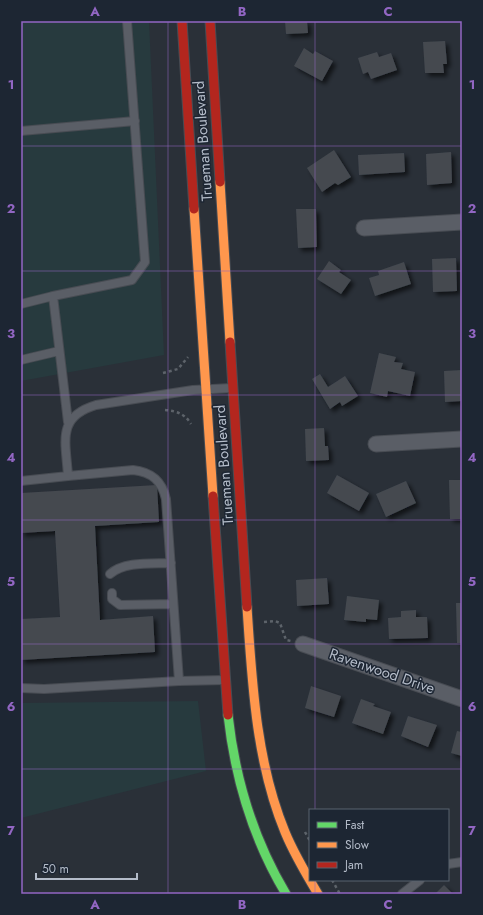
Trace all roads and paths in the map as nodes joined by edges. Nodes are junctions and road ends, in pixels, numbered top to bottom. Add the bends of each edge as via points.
1 (127, 21) edge
2 (182, 21) edge
3 (210, 21) edge
4 (135, 121) junction
5 (21, 131) edge
6 (462, 222) edge
7 (364, 228) dead end
8 (53, 296) junction
9 (21, 304) edge
10 (59, 350) junction
11 (21, 360) edge
12 (233, 388) junction
13 (208, 389) junction
14 (68, 422) junction
15 (462, 439) edge
16 (376, 444) dead end
17 (68, 476) junction
18 (21, 481) edge
19 (171, 563) junction
20 (110, 574) dead end
21 (112, 593) dead end
22 (174, 604) junction
23 (266, 614) dead end
24 (249, 622) junction
25 (267, 622) junction
26 (266, 628) dead end
27 (303, 644) joint
28 (225, 680) junction
29 (179, 681) junction
30 (21, 688) edge
31 (462, 699) edge
32 (303, 828) dead end
33 (309, 839) edge
34 (462, 862) edge
35 (449, 864) edge
36 (309, 881) edge
37 (309, 881) edge
38 (333, 881) edge
39 (419, 881) edge
40 (286, 894) edge
41 (318, 894) edge
42 (340, 894) edge
43 (402, 894) edge

1 - 4 lane
2 - 13 main road, Trueman Boulevard
3 - 12 main road, Trueman Boulevard
4 - 5 lane
4 - 8 lane via 145,262 132,280
6 - 7 street
8 - 9 lane
8 - 10 lane
10 - 11 lane
10 - 14 lane
12 - 13 lane
12 - 24 main road, Trueman Boulevard
13 - 14 lane via 96,405 75,414
13 - 28 main road, Trueman Boulevard
14 - 17 lane
15 - 16 street
17 - 18 lane
17 - 19 lane via 133,470 143,471 158,480 164,488 166,499
19 - 20 lane via 124,566 116,568
19 - 22 lane
21 - 22 lane via 112,599 120,605
22 - 29 lane
23 - 25 path
24 - 25 path
24 - 37 main road, Trueman Boulevard via 258,736 268,784 301,869
25 - 26 path
25 - 27 path via 280,623 286,640
27 - 31 street, Ravenwood Drive
28 - 29 lane
28 - 40 main road, Trueman Boulevard via 235,764 241,787 258,835
29 - 30 lane via 44,690
32 - 33 path
34 - 35 lane
36 - 41 main road, Trueman Boulevard
38 - 42 path
39 - 43 lane

